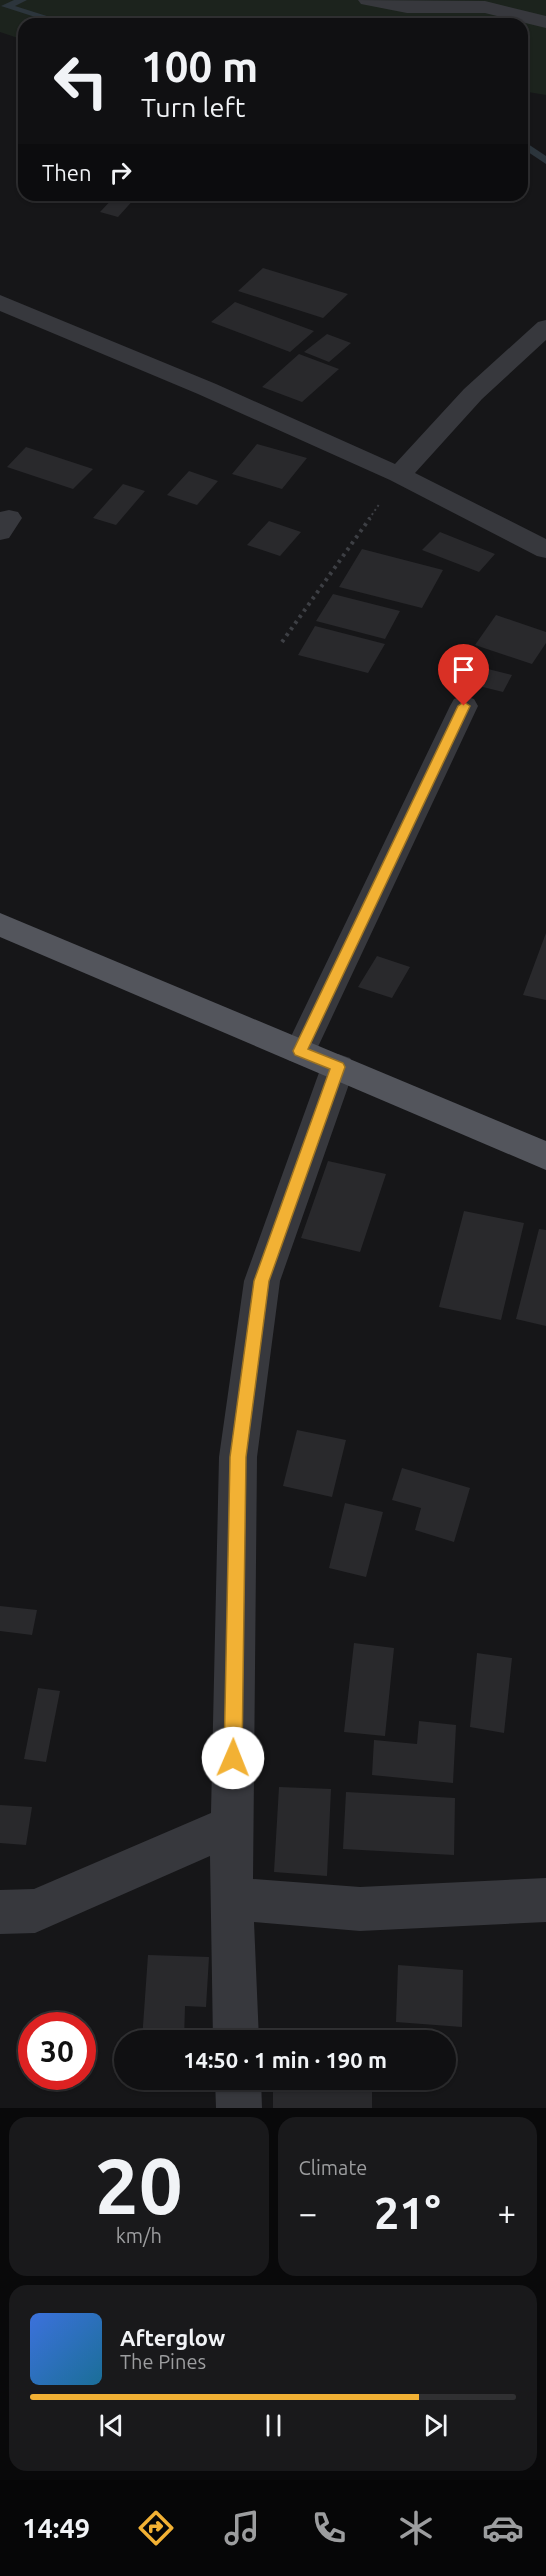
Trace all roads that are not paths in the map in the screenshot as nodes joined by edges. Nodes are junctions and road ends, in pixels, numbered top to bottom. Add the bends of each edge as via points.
1 (368, 0) edge
2 (478, 4) edge
3 (546, 22) edge
4 (0, 302) edge
5 (546, 327) edge
6 (399, 475) junction
7 (546, 550) edge
8 (464, 706) dead end
9 (0, 924) edge
10 (300, 1051) junction
11 (338, 1067) junction
12 (546, 1156) edge
13 (232, 1825) junction
14 (231, 1899) junction
15 (546, 1900) edge
16 (0, 1912) edge
17 (236, 2030) edge
18 (238, 2090) edge
19 (239, 2108) edge

1 - 2 street via 407,8
2 - 3 street
4 - 6 street
5 - 6 street via 473,394
6 - 7 street
8 - 10 street
9 - 10 main road
10 - 11 main road
11 - 12 main road
11 - 13 street via 260,1292 238,1457
13 - 14 street
13 - 16 street via 35,1911
14 - 15 street via 360,1909
14 - 17 street
18 - 19 street

